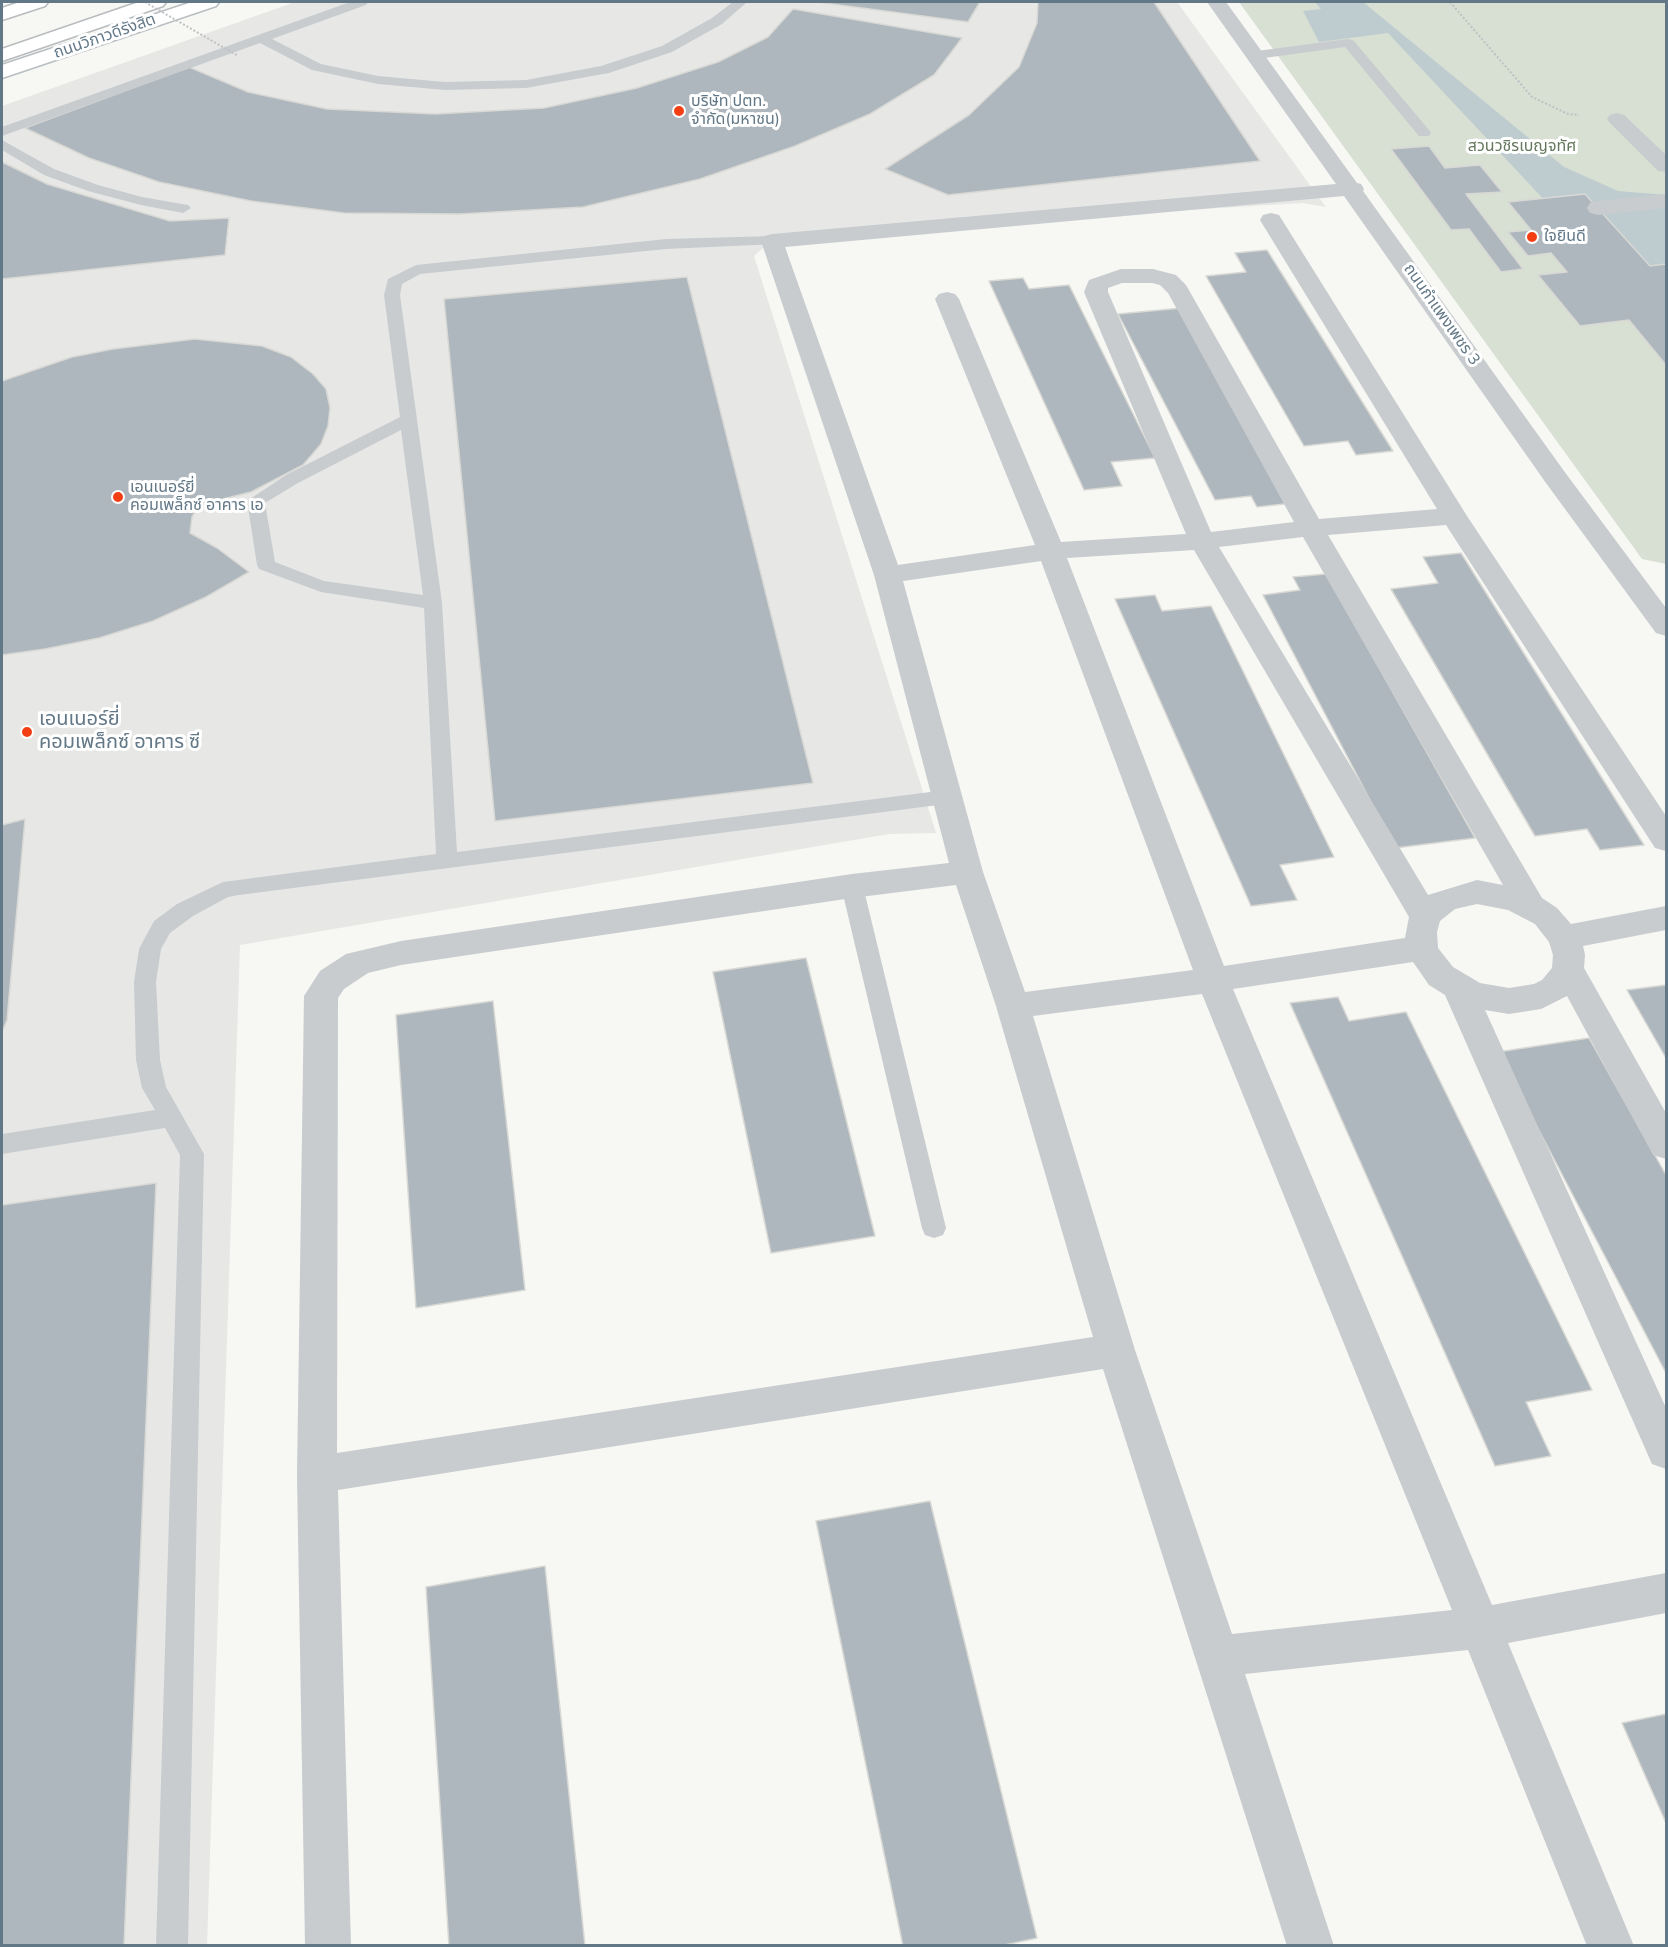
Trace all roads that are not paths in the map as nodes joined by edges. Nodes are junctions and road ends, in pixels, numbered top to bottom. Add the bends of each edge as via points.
1 (38, 2) edge
2 (110, 2) edge
3 (156, 2) edge
4 (209, 2) edge
5 (362, 2) edge
6 (740, 2) edge
7 (1217, 2) edge
8 (2, 14) edge
9 (2, 38) edge
10 (260, 38) junction
11 (2, 55) edge
12 (1257, 55) junction
13 (2, 72) edge
14 (1617, 119) road end
15 (2, 132) edge
16 (1424, 133) dead end
17 (2, 144) edge
18 (1666, 166) edge
19 (1353, 189) junction
20 (1666, 201) edge
21 (183, 208) dead end
22 (1598, 208) dead end
23 (1271, 220) dead end
24 (772, 241) junction
25 (947, 299) dead end
26 (410, 419) junction
27 (1454, 516) junction
28 (1311, 528) junction
29 (1202, 541) junction
30 (1051, 551) junction
31 (888, 575) junction
32 (1658, 599) edge
33 (433, 603) junction
34 (1666, 627) edge
35 (946, 797) junction
36 (1666, 840) edge
37 (447, 862) junction
38 (967, 872) junction
39 (852, 886) junction
40 (1531, 906) junction
41 (1666, 918) edge
42 (1424, 933) junction
43 (1566, 953) junction
44 (1212, 980) junction
45 (1458, 987) junction
46 (1013, 1006) junction
47 (172, 1117) junction
48 (2, 1144) edge
49 (1666, 1145) edge
50 (934, 1228) dead end
51 (1116, 1350) junction
52 (1666, 1451) edge
53 (317, 1475) junction
54 (1666, 1593) edge
55 (1480, 1628) junction
56 (1218, 1656) junction
57 (172, 1946) edge
58 (328, 1946) edge
59 (1311, 1946) edge
60 (1611, 1946) edge

1 - 8 main road
2 - 9 main road
3 - 11 main road
4 - 13 main road, ถนนวิภาวดีรังสิต
5 - 10 lane
6 - 10 lane via 717,21 668,49 604,70 526,84 445,86 378,80 317,67
7 - 12 street, ถนนกำแพงเพชร 3
10 - 15 lane
12 - 16 lane via 1348,43
12 - 19 street, ถนนกำแพงเพชร 3
14 - 18 street
17 - 21 lane via 49,172 93,188
19 - 24 street
19 - 32 street, ถนนกำแพงเพชร 3 via 1555,477
20 - 22 street
23 - 27 street
24 - 26 lane via 666,244 416,270 394,282 392,295
24 - 31 street
25 - 30 street
26 - 33 lane
26 - 33 lane via 256,501 266,565 321,586
27 - 28 street
27 - 36 street
28 - 29 street
28 - 29 street via 1178,290 1168,280 1153,276 1107,280 1097,285 1096,292
28 - 40 street
29 - 30 street
29 - 42 street
30 - 31 street
30 - 44 street
31 - 35 street
32 - 34 street, ถนนกำแพงเพชร 3
33 - 37 lane
35 - 37 lane
35 - 38 street
37 - 47 lane via 223,890 162,927 150,949 145,982 148,1060 154,1088
38 - 39 street
38 - 46 street
39 - 50 lane
39 - 53 street via 401,953 358,963 332,980 321,996
40 - 42 street via 1477,892 1445,900
40 - 43 street via 1546,916
41 - 43 street
42 - 44 street
42 - 45 street via 1430,962 1441,976
43 - 45 street via 1563,979 1554,989 1527,1000 1492,999
43 - 49 street
44 - 46 street
44 - 55 street
45 - 52 street
46 - 51 street
47 - 48 lane
47 - 57 lane via 192,1154
51 - 53 street
51 - 56 street
53 - 58 street
54 - 55 street
55 - 56 street
55 - 60 street
56 - 59 street

